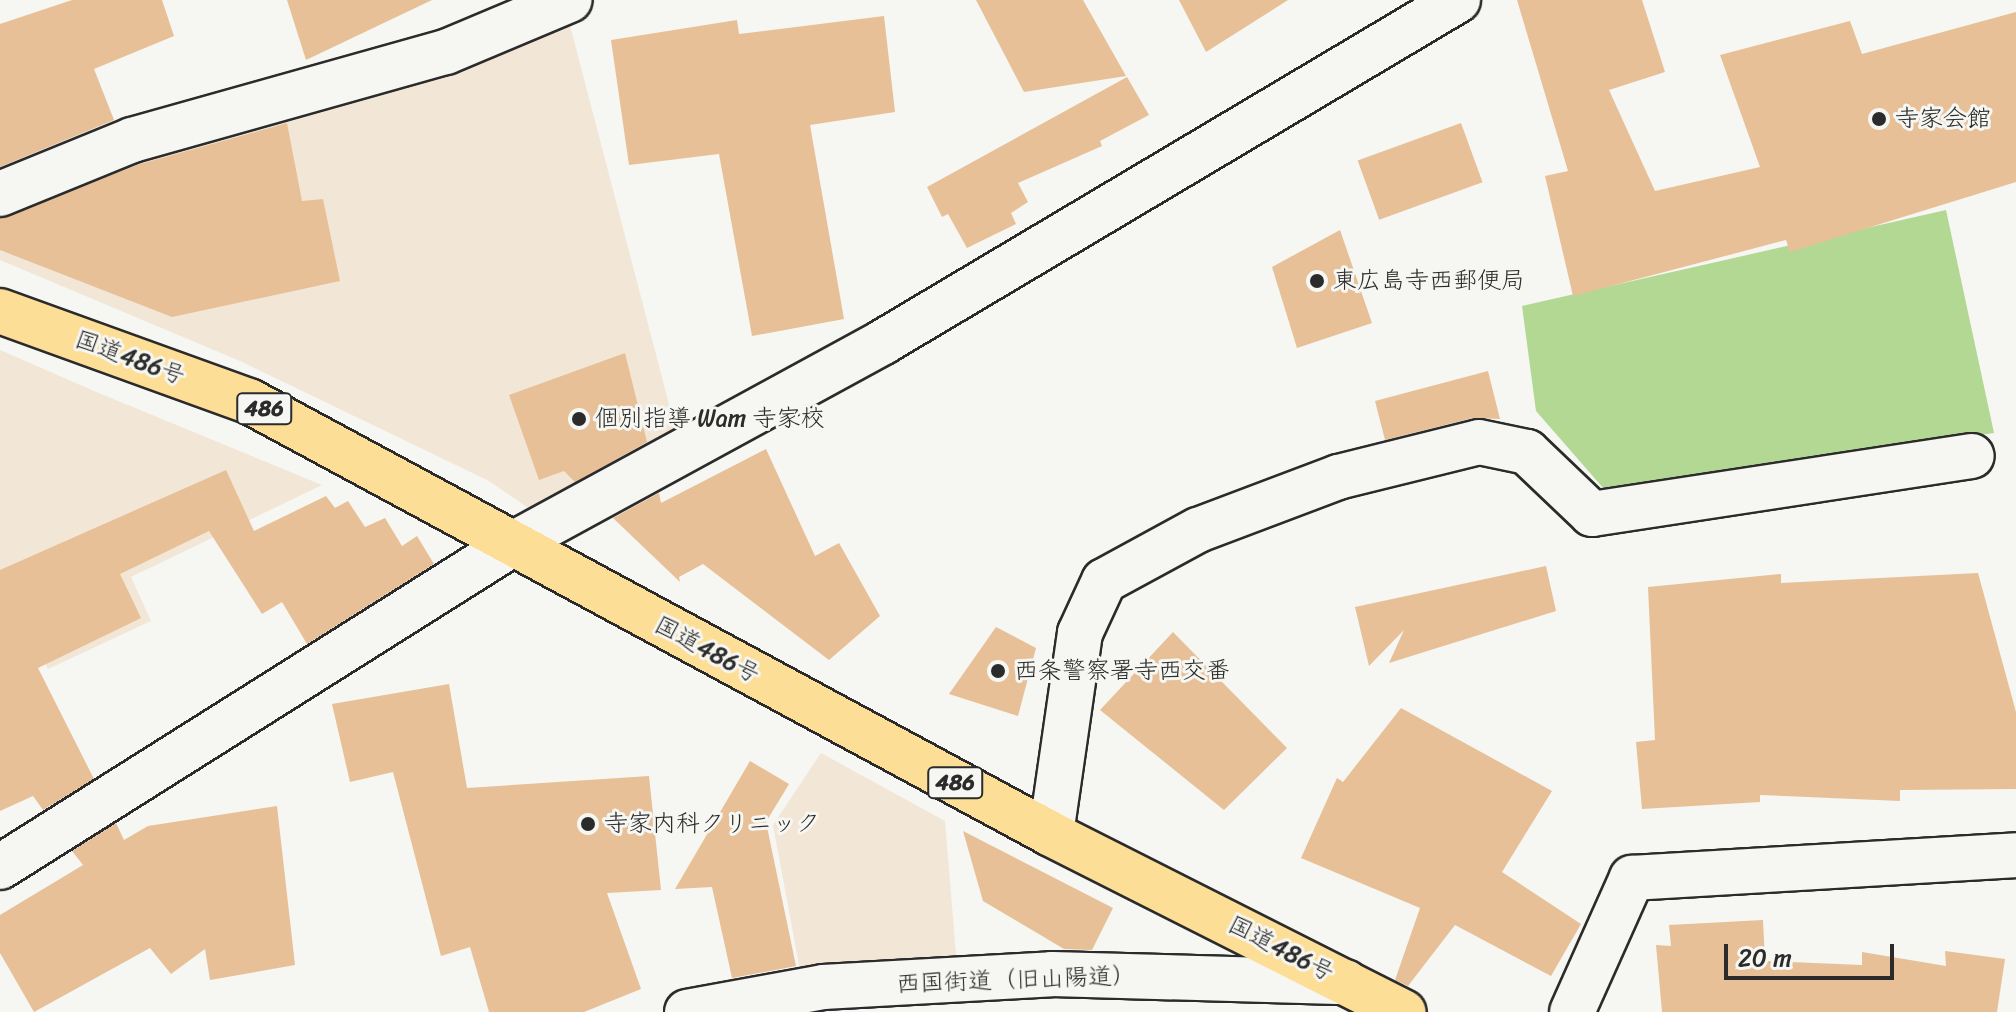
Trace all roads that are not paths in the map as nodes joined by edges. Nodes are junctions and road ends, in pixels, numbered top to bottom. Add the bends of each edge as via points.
1 (570, 0) edge
2 (1458, 0) edge
3 (1412, 12) edge
4 (0, 194) edge
5 (0, 311) edge
6 (1972, 456) dead end
7 (511, 545) junction
8 (1051, 834) junction
9 (2016, 855) edge
10 (0, 867) edge
11 (1346, 982) junction
12 (1054, 993) edge
13 (687, 1012) edge
14 (1404, 1012) edge
15 (1572, 1012) edge

1 - 4 street via 446,52 132,140
2 - 3 street
3 - 7 street via 883,342
5 - 7 highway, 国道486号 / 486 via 249,401
6 - 8 street via 1592,514 1527,452 1479,442 1338,477 1198,530 1104,581 1080,633
7 - 8 highway, 国道486号 / 486
7 - 10 street
8 - 11 highway, 国道486号 / 486
9 - 15 street via 1632,878
11 - 12 street, 西国街道（旧山陽道）
11 - 14 highway, 国道486号 / 486
12 - 13 street, 西国街道（旧山陽道） via 823,987

